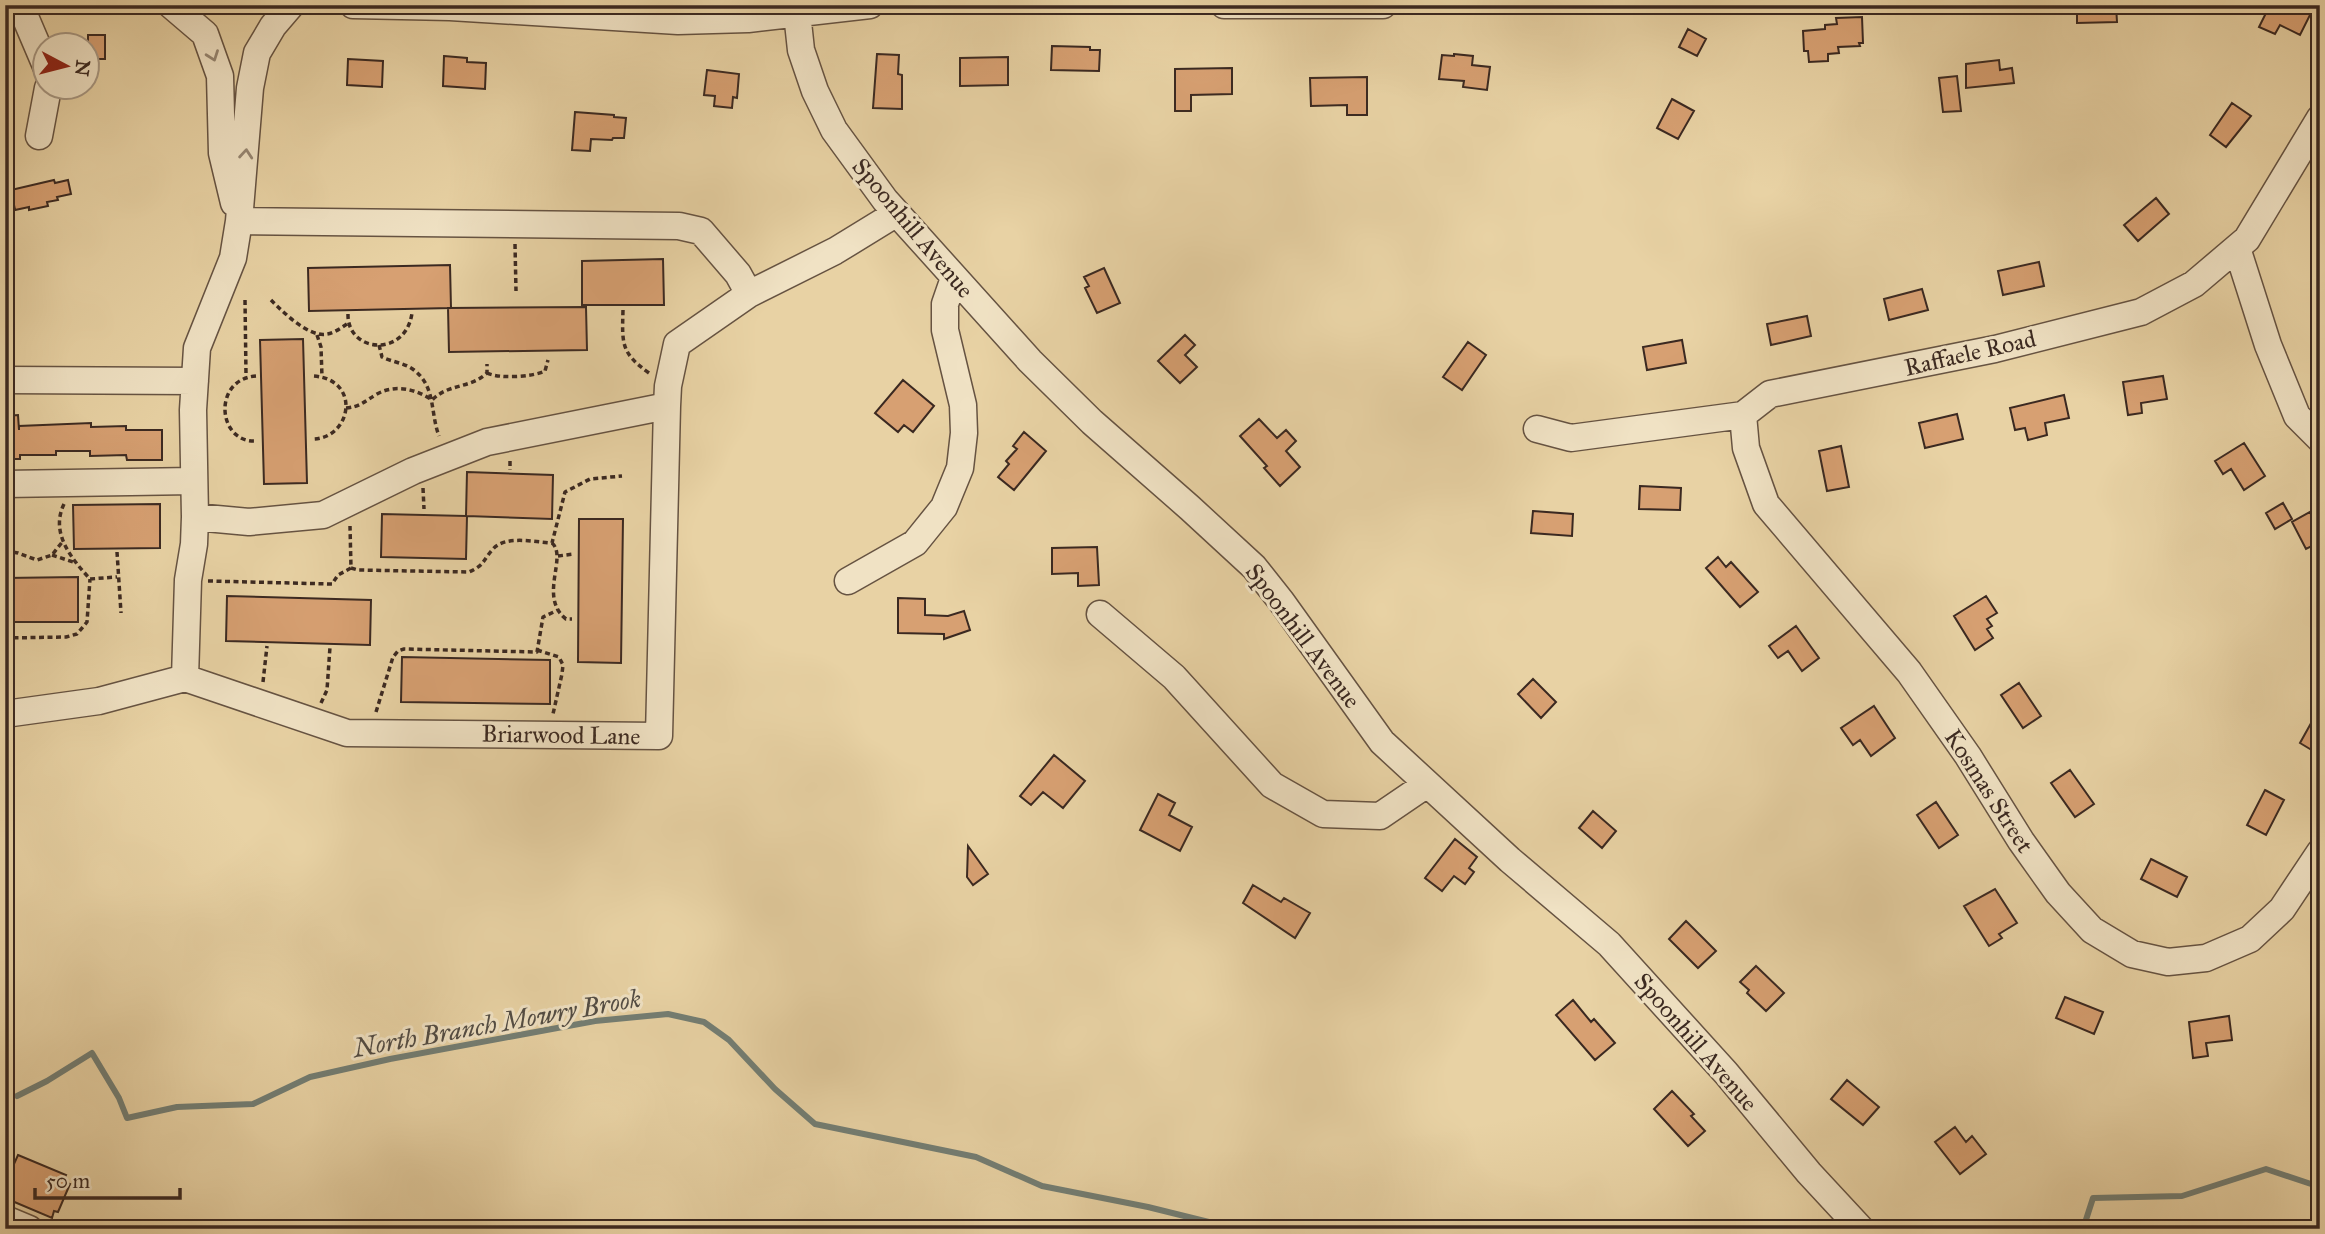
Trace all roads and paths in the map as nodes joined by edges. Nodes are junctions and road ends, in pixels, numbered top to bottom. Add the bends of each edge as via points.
1 (20, 5) edge
2 (171, 5) edge
3 (291, 5) edge
4 (353, 5) edge
5 (870, 5) edge
6 (1224, 5) edge
7 (1383, 5) edge
8 (599, 11) edge
9 (797, 13) junction
10 (32, 33) edge
11 (45, 102) edge
12 (2320, 118) edge
13 (39, 136) dead end
14 (897, 213) junction
15 (239, 221) junction
16 (2237, 248) junction
17 (515, 250) dead end
18 (954, 278) junction
19 (516, 291) dead end
20 (749, 294) junction
21 (245, 300) dead end
22 (271, 300) dead end
23 (623, 310) dead end
24 (412, 313) dead end
25 (348, 314) dead end
26 (347, 324) junction
27 (317, 335) junction
28 (379, 345) junction
29 (548, 360) dead end
30 (632, 361) dead end
31 (487, 364) dead end
32 (487, 373) junction
33 (246, 376) junction
34 (256, 376) dead end
35 (314, 376) dead end
36 (322, 377) junction
37 (5, 380) edge
38 (195, 381) junction
39 (432, 400) junction
40 (667, 406) junction
41 (346, 408) junction
42 (224, 410) junction
43 (215, 411) dead end
44 (1743, 415) junction
45 (1537, 429) dead end
46 (437, 431) dead end
47 (314, 439) dead end
48 (2320, 439) edge
49 (257, 441) dead end
50 (622, 476) dead end
51 (193, 481) junction
52 (72, 483) junction
53 (5, 484) edge
54 (424, 492) dead end
55 (424, 509) dead end
56 (195, 517) junction
57 (352, 530) dead end
58 (63, 541) junction
59 (552, 543) junction
60 (5, 551) edge
61 (117, 552) dead end
62 (574, 554) dead end
63 (52, 555) junction
64 (558, 556) junction
65 (75, 563) junction
66 (352, 568) junction
67 (117, 577) junction
68 (90, 579) junction
69 (188, 580) junction
70 (848, 581) dead end
71 (558, 610) junction
72 (121, 613) dead end
73 (1100, 614) dead end
74 (572, 619) dead end
75 (5, 638) edge
76 (267, 646) dead end
77 (330, 647) dead end
78 (537, 650) junction
79 (265, 668) dead end
80 (185, 678) junction
81 (327, 690) dead end
82 (7, 702) edge
83 (371, 733) junction
84 (552, 735) junction
85 (1426, 784) junction
86 (2320, 852) edge
87 (5, 1219) edge
88 (29, 1229) edge
89 (1861, 1229) edge

1 - 10 street
2 -> 15 street via 205,34 220,76 222,153
15 -> 3 street via 257,53
4 - 8 street
5 - 9 street
6 - 7 street
8 - 9 street via 702,21
9 - 14 street, Spoonhill Avenue via 801,50 814,91 834,130
11 - 13 street
12 - 16 street, Raffaele Road via 2247,239
14 - 18 street, Spoonhill Avenue
14 - 20 street, Briarwood Lane via 835,251
15 - 20 street via 679,226 701,231
15 - 38 street via 233,258 197,348
16 - 44 street, Raffaele Road via 2194,284 2141,312 1995,349 1770,394
16 - 48 street via 2297,416
17 - 19 path
18 - 70 street via 945,304 945,330 963,405 960,468 944,507 915,543
18 - 85 street, Spoonhill Avenue via 1061,392 1254,567 1382,743
20 - 40 street, Briarwood Lane via 677,344
21 - 33 path
22 - 27 path
23 - 30 path via 622,343
24 - 28 path via 402,337
25 - 26 path
26 - 27 path
26 - 28 path via 363,341
27 - 36 path
28 - 39 path via 382,357 415,371
29 - 32 path via 539,374
31 - 32 path
32 - 39 path via 475,382 447,388
33 - 34 path
33 - 42 path via 231,387
35 - 36 path
36 - 41 path via 341,387
37 - 38 street
38 - 51 street
39 - 41 path via 400,388
39 - 46 path
40 - 56 street via 486,442 323,515 248,522
40 - 84 street, Briarwood Lane via 659,736
41 - 47 path via 344,419 330,436
42 - 43 path
42 - 49 path via 234,433
44 - 45 street, Raffaele Road via 1571,438
44 - 86 street, Kosmas Street via 1746,448 1766,504 1909,672 2021,841 2058,893 2092,930 2132,954 2168,962 2206,958 2250,939 2282,909
50 - 59 path via 590,479 565,492
51 - 52 street
51 - 56 street
52 - 53 street
52 - 58 path via 59,522
54 - 55 path
56 - 69 street
57 - 66 path
58 - 63 path
58 - 65 path
59 - 64 path
59 - 66 path via 508,541 469,572
60 - 63 path via 37,561
61 - 67 path
62 - 64 path
63 - 65 path
64 - 71 path via 553,589
65 - 68 path
66 - 69 path via 332,584
67 - 68 path
67 - 72 path
68 - 75 path via 87,622 77,634
69 - 80 street
71 - 74 path
71 - 78 path via 543,617
73 - 85 street via 1174,677 1272,785 1323,814 1380,816
75 - 82 path
76 - 79 path
77 - 81 path
78 - 83 path via 398,651
78 - 84 path via 559,657 562,665
80 - 82 street via 99,701
80 - 83 street, Briarwood Lane via 347,733
83 - 84 street, Briarwood Lane
85 - 89 street, Spoonhill Avenue via 1624,960
87 - 88 street

